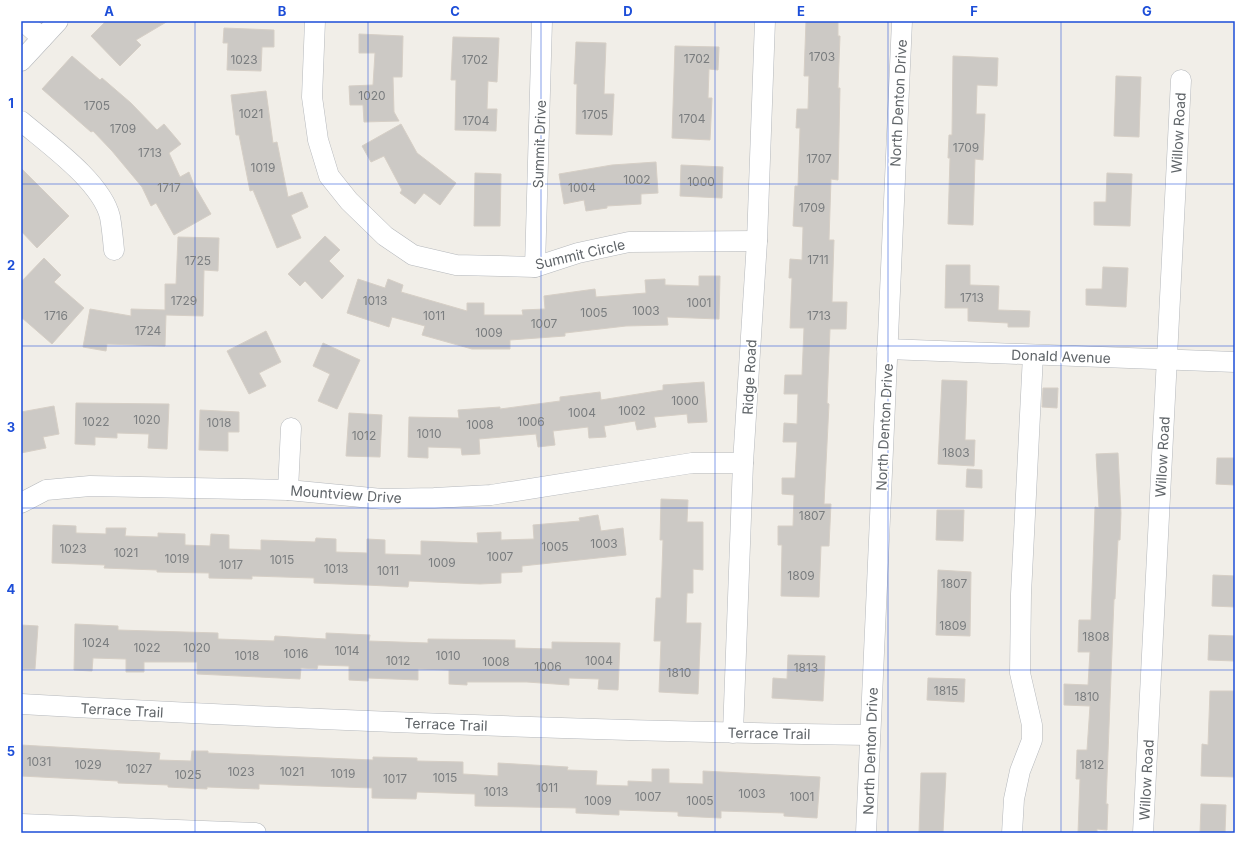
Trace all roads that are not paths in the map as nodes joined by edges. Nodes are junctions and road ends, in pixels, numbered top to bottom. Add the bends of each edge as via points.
1 (23, 21) edge
2 (58, 21) edge
3 (315, 21) edge
4 (542, 21) edge
5 (765, 21) edge
6 (902, 21) edge
7 (42, 38) junction
8 (21, 61) edge
9 (1181, 80) dead end
10 (21, 121) edge
11 (757, 241) junction
12 (114, 250) dead end
13 (535, 266) junction
14 (888, 349) junction
15 (1033, 355) junction
16 (1167, 360) junction
17 (1235, 362) edge
18 (291, 428) dead end
19 (743, 463) junction
20 (288, 490) junction
21 (21, 503) edge
22 (21, 704) edge
23 (733, 733) junction
24 (870, 735) junction
25 (21, 824) edge
26 (256, 833) edge
27 (866, 833) edge
28 (1012, 833) edge
29 (1143, 833) edge

1 - 7 street
2 - 7 street
3 - 13 street, Summit Circle via 312,97 318,140 329,176 349,201 385,236 413,255 456,265
4 - 13 street, Summit Drive
5 - 11 street, Ridge Road
6 - 14 street, North Denton Drive
7 - 8 street
9 - 16 street, Willow Road
10 - 12 street via 83,175 98,193 110,216
11 - 13 street, Summit Circle via 629,242 578,252
11 - 19 street, Ridge Road
14 - 15 street, Donald Avenue
14 - 24 street, North Denton Drive
15 - 16 street, Donald Avenue
15 - 28 street via 1021,586 1020,673 1032,725 1032,740 1020,771 1014,799
16 - 17 street, Donald Avenue
16 - 29 street, Willow Road
18 - 20 street
19 - 20 street, Mountview Drive via 692,463 491,495 382,499
19 - 23 street, Ridge Road
20 - 21 street, Mountview Drive via 90,486 46,490
22 - 23 street, Terrace Trail via 249,717
23 - 24 street, Terrace Trail
24 - 27 street, North Denton Drive
25 - 26 street

